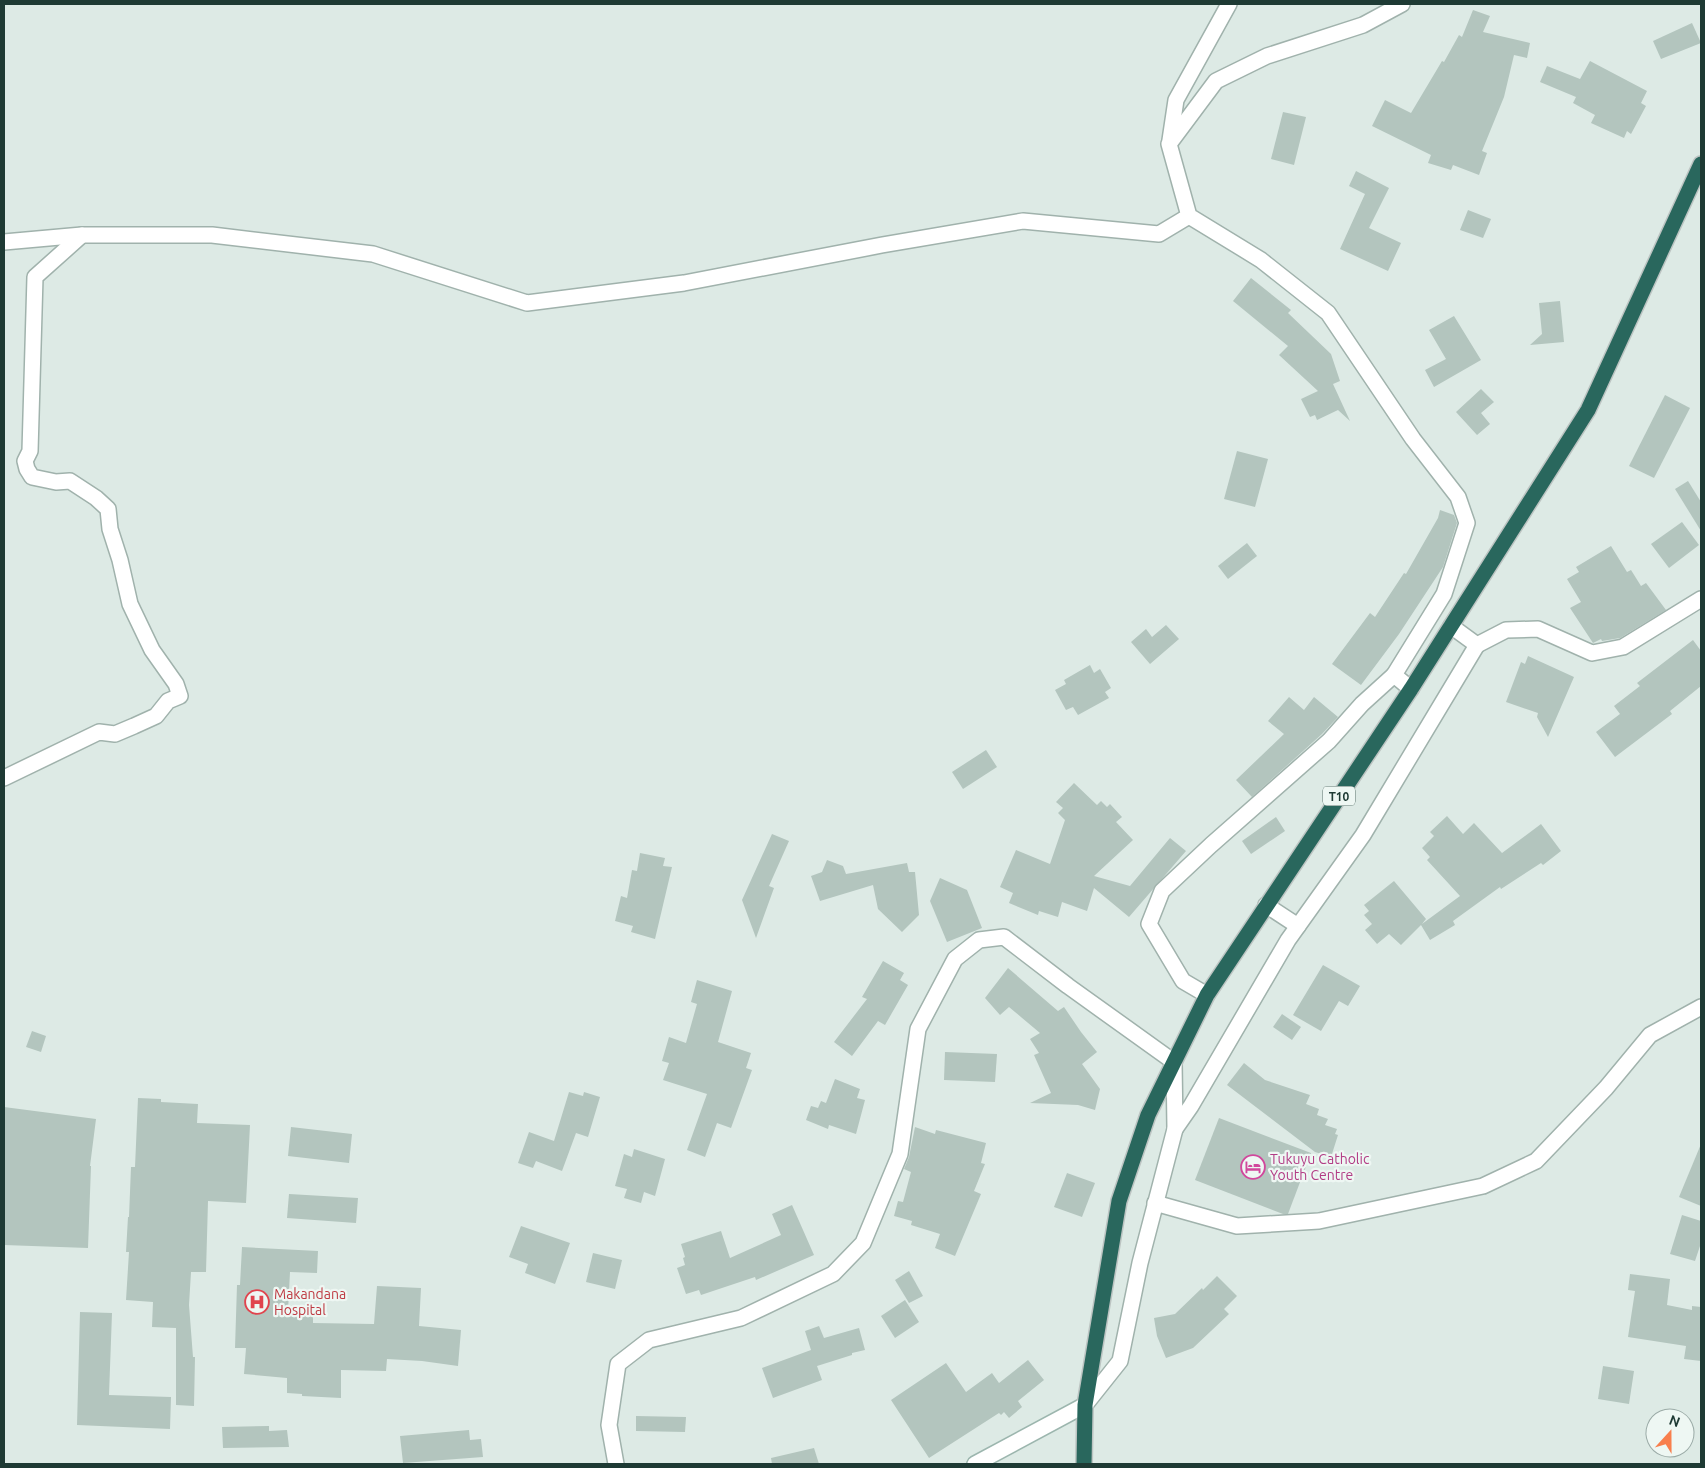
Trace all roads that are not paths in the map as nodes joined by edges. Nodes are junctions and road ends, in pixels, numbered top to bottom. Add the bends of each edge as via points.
1 (1229, 4) edge
2 (1402, 4) edge
3 (1169, 144) junction
4 (1701, 164) edge
5 (1189, 216) junction
6 (82, 235) junction
7 (4, 242) edge
8 (1701, 599) edge
9 (1451, 626) junction
10 (1477, 645) junction
11 (1394, 675) junction
12 (1411, 689) junction
13 (4, 778) edge
14 (1266, 905) junction
15 (1298, 926) junction
16 (1207, 995) junction
17 (1701, 1007) edge
18 (1174, 1062) junction
19 (1174, 1129) junction
20 (1155, 1204) junction
21 (1085, 1405) junction
22 (616, 1464) edge
23 (975, 1464) edge
24 (1084, 1464) edge

1 - 3 street via 1176,100
2 - 3 street via 1363,26 1267,56 1216,81
3 - 5 street
4 - 9 highway, T10 via 1588,410
5 - 6 street via 1159,234 1023,221 684,284 527,303 373,254 212,235
5 - 11 street via 1261,260 1328,313 1413,439 1458,497 1467,523 1444,594
6 - 7 street
6 - 13 street via 34,276 30,451 25,461 32,477 70,481 108,509 110,529 130,604 152,650 176,684 180,696 168,700 156,716 114,734 99,732
8 - 10 street via 1623,647 1592,653 1538,629 1506,630
9 - 10 street
9 - 12 highway, T10
10 - 15 street via 1363,835
11 - 12 street
11 - 16 street via 1329,741 1210,845 1162,892 1149,924 1183,981
12 - 14 highway, T10
14 - 15 street
14 - 16 highway, T10
15 - 19 street via 1191,1106
16 - 18 highway, T10
17 - 20 street via 1650,1034 1606,1088 1536,1161 1483,1186 1319,1221 1237,1226
18 - 19 street
18 - 21 highway, T10 via 1148,1115 1119,1200
18 - 22 street via 1004,938 979,940 955,959 918,1029 900,1154 863,1244 833,1274 741,1318 649,1340 618,1364 609,1426
19 - 20 street
20 - 21 street via 1120,1361
21 - 23 street
21 - 24 highway, T10

